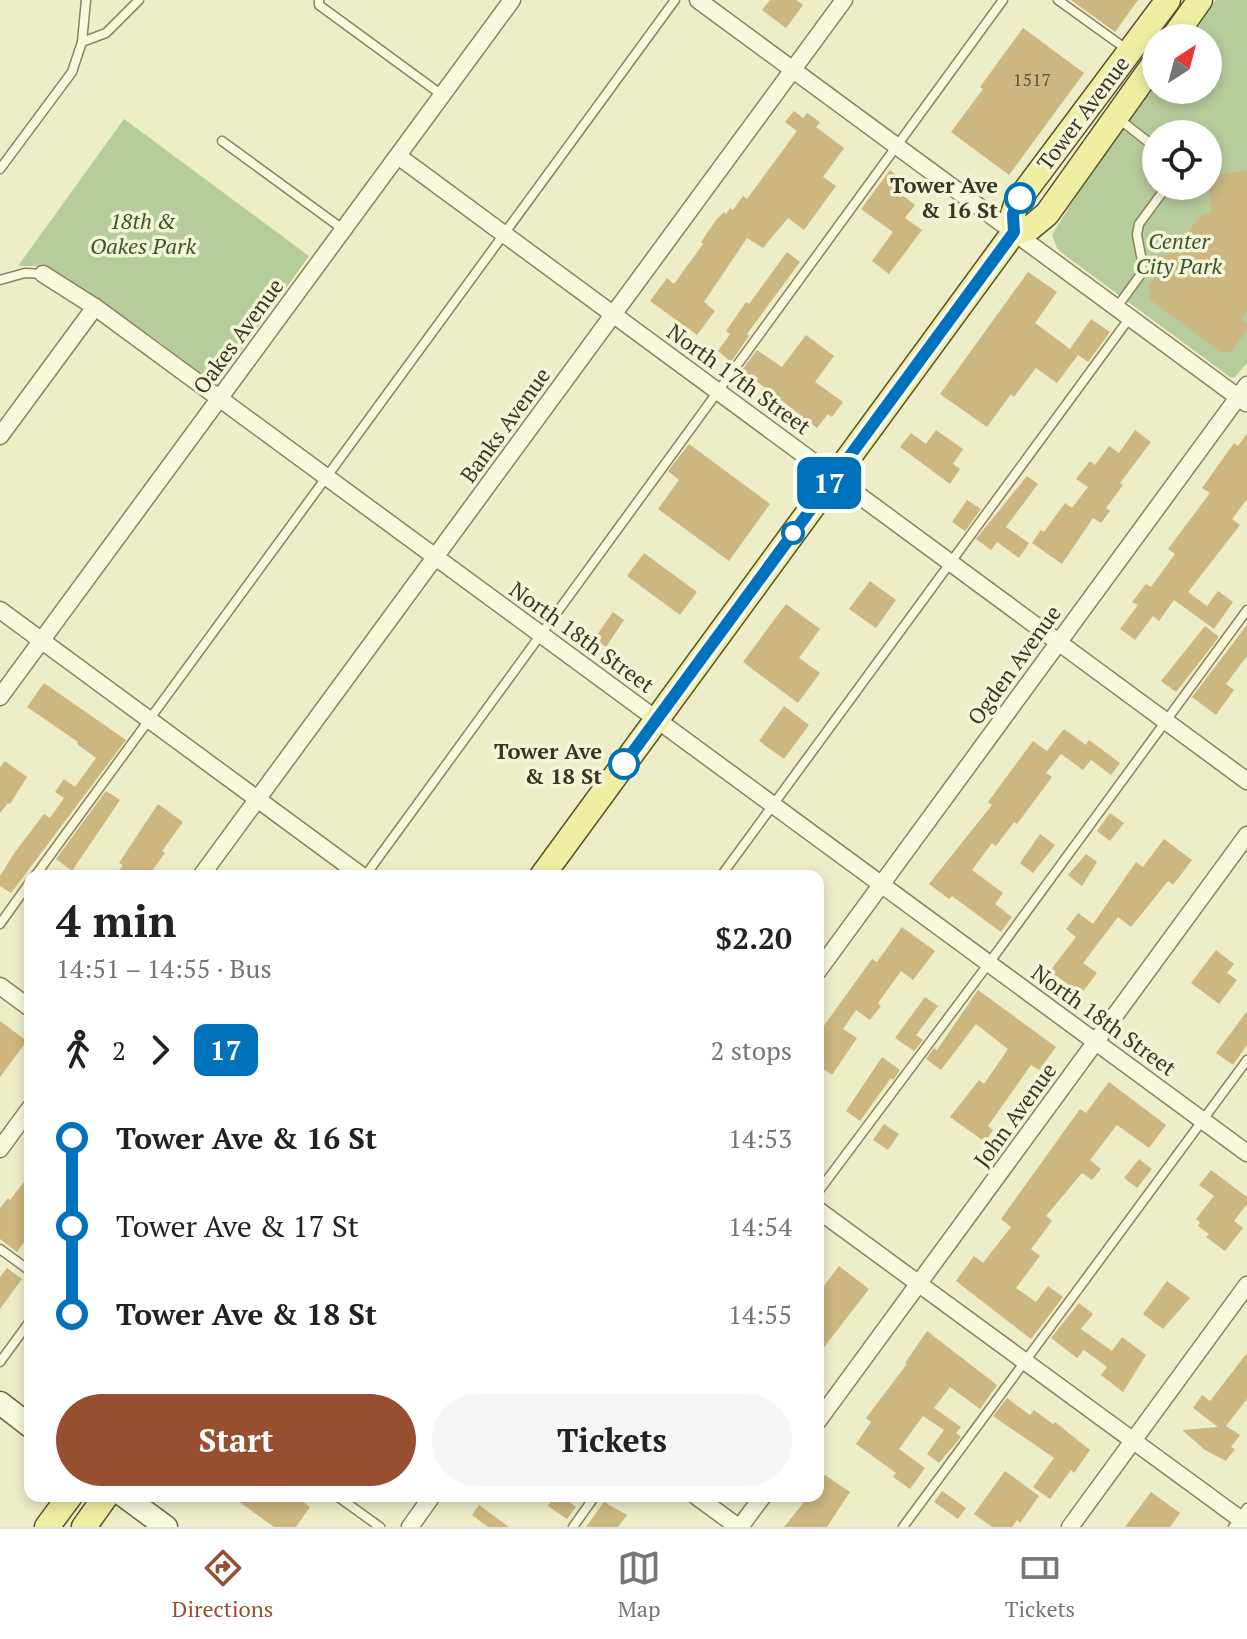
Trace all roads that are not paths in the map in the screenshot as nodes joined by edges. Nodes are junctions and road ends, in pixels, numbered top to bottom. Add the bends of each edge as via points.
1 (86, 0) edge
2 (139, 0) edge
3 (319, 0) edge
4 (512, 0) edge
5 (675, 0) edge
6 (698, 0) edge
7 (844, 0) edge
8 (1003, 0) edge
9 (1058, 0) edge
10 (1168, 0) edge
11 (1200, 0) edge
12 (1183, 24) edge
13 (82, 42) junction
14 (1129, 51) junction
15 (793, 70) junction
16 (1142, 81) edge
17 (442, 95) junction
18 (1116, 117) junction
19 (1142, 137) edge
20 (222, 141) dead end
21 (897, 148) junction
22 (398, 156) junction
23 (0, 169) edge
24 (1157, 200) edge
25 (344, 230) junction
26 (1014, 232) junction
27 (505, 234) junction
28 (43, 274) joint
29 (0, 280) edge
30 (95, 307) junction
31 (1124, 311) junction
32 (614, 314) junction
33 (719, 392) junction
34 (1244, 395) edge
35 (220, 398) junction
36 (0, 436) edge
37 (834, 476) junction
38 (327, 477) junction
39 (436, 557) junction
40 (951, 562) junction
41 (0, 610) edge
42 (1247, 610) edge
43 (541, 633) junction
44 (41, 641) junction
45 (1059, 641) junction
46 (0, 697) edge
47 (148, 719) junction
48 (657, 719) junction
49 (1167, 721) junction
50 (1247, 781) edge
51 (257, 799) junction
52 (773, 804) junction
53 (1247, 835) edge
54 (39, 870) edge
55 (205, 870) edge
56 (355, 870) edge
57 (367, 870) edge
58 (546, 870) edge
59 (725, 870) edge
60 (882, 884) junction
61 (24, 890) edge
62 (0, 924) edge
63 (824, 963) edge
64 (989, 963) junction
65 (0, 986) edge
66 (24, 1004) edge
67 (1096, 1041) junction
68 (1247, 1060) edge
69 (24, 1116) edge
70 (1203, 1120) junction
71 (0, 1149) edge
72 (1247, 1153) edge
73 (824, 1184) edge
74 (824, 1214) edge
75 (0, 1249) edge
76 (24, 1267) edge
77 (919, 1284) junction
78 (1247, 1285) edge
79 (24, 1329) edge
80 (1023, 1360) junction
81 (0, 1362) edge
82 (0, 1403) edge
83 (824, 1413) edge
84 (24, 1421) edge
85 (1134, 1441) junction
86 (66, 1502) edge
87 (102, 1502) edge
88 (132, 1502) edge
89 (345, 1502) edge
90 (428, 1502) edge
91 (591, 1502) edge
92 (704, 1502) edge
93 (758, 1502) edge
94 (1241, 1519) edge
95 (47, 1527) edge
96 (84, 1527) edge
97 (166, 1527) edge
98 (380, 1527) edge
99 (410, 1527) edge
100 (573, 1527) edge
101 (739, 1527) edge
102 (903, 1527) edge
103 (1070, 1527) edge

1 - 13 lane
2 - 13 lane via 106,33
3 - 17 lane
4 - 17 street, Oakes Avenue
5 - 27 lane
6 - 15 street
7 - 15 street, Banks Avenue
8 - 21 lane
9 - 14 lane
10 - 14 main road, Tower Avenue
11 - 12 main road
13 - 23 lane via 72,72
14 - 26 main road, Tower Avenue via 1017,202
15 - 21 street
15 - 32 street, Banks Avenue
16 - 18 main road, Tower Avenue
17 - 22 street, Oakes Avenue
18 - 19 lane
18 - 26 main road, Tower Avenue via 1047,214 1030,228
20 - 25 lane
21 - 26 street
21 - 33 lane
22 - 25 street, Oakes Avenue
22 - 27 street, North 17th Street
24 - 31 lane via 1139,224 1141,274
25 - 35 street, Oakes Avenue
26 - 31 street
26 - 37 main road, Tower Avenue
27 - 32 street, North 17th Street
27 - 38 lane
28 - 29 lane
28 - 30 street, North 18th Street
30 - 35 street, North 18th Street
30 - 36 street
31 - 34 street
31 - 40 lane
32 - 33 street, North 17th Street
32 - 39 street, Banks Avenue
33 - 37 street, North 17th Street
33 - 43 lane
34 - 45 street, Ogden Avenue
35 - 38 street, North 18th Street
35 - 44 street, Oakes Avenue
37 - 40 street, North 17th Street
37 - 48 main road, Tower Avenue
38 - 39 street, North 18th Street
38 - 47 lane
39 - 43 street, North 18th Street
39 - 51 street, Banks Avenue
40 - 45 street, North 17th Street
40 - 52 lane
41 - 44 street
42 - 49 lane
43 - 48 street, North 18th Street
43 - 57 lane
44 - 46 street, Oakes Avenue
44 - 47 street
45 - 49 street, North 17th Street
45 - 60 street, Ogden Avenue
47 - 51 street
47 - 54 lane
48 - 52 street, North 18th Street
48 - 58 main road, Tower Avenue
49 - 50 street, North 17th Street
49 - 64 lane
51 - 55 street, Banks Avenue
51 - 56 street
52 - 59 lane
52 - 60 street, North 18th Street
53 - 67 street, John Avenue
60 - 63 street, Ogden Avenue
60 - 64 street, North 18th Street
61 - 62 lane
64 - 67 street, North 18th Street
64 - 73 lane
65 - 66 street
67 - 70 street, North 18th Street
67 - 77 street, John Avenue
68 - 70 lane
69 - 71 street
70 - 72 street, North 18th Street
70 - 80 lane
74 - 77 street
75 - 76 lane
77 - 80 street
77 - 83 street, John Avenue
78 - 85 street
79 - 81 lane
80 - 85 street
80 - 102 lane
82 - 84 street
85 - 94 street
85 - 103 street
86 - 95 main road
87 - 96 main road
88 - 97 street
89 - 98 lane
90 - 99 street
91 - 100 lane
92 - 101 street
93 - 101 street

